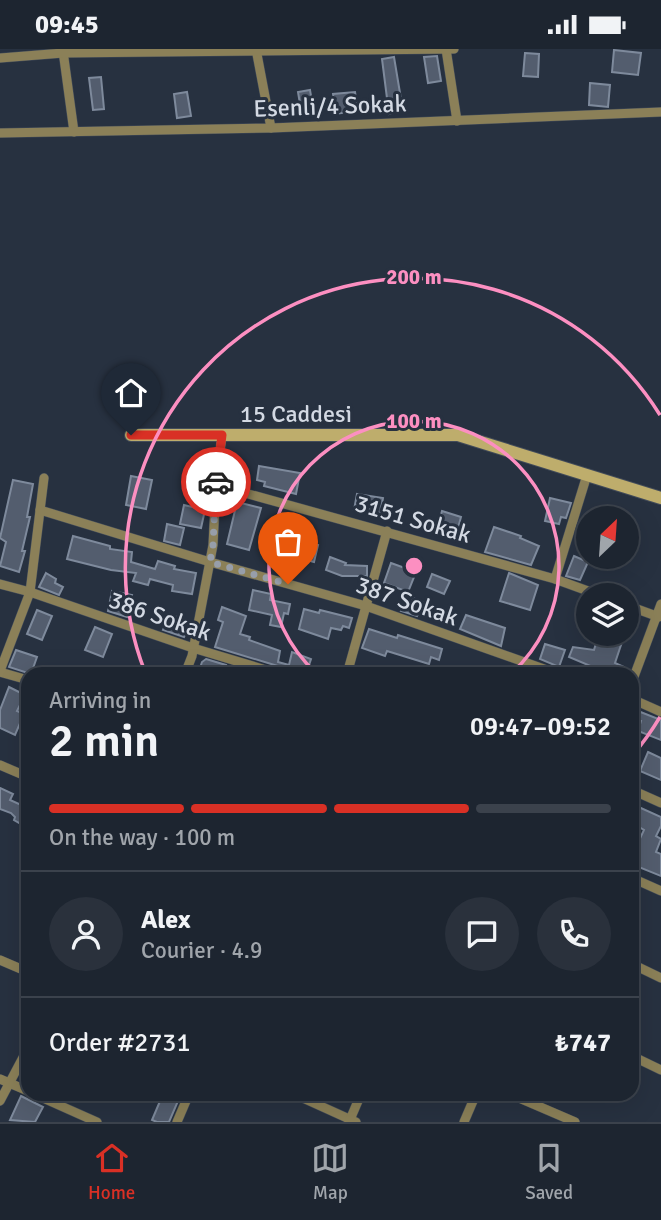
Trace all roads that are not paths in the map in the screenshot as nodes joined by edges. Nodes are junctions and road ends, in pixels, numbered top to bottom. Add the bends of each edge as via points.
1 (352, 49) edge
2 (446, 49) edge
3 (454, 49) edge
4 (256, 50) edge
5 (63, 51) edge
6 (0, 58) edge
7 (661, 112) edge
8 (457, 121) junction
9 (271, 128) junction
10 (74, 132) junction
11 (0, 133) edge
12 (131, 435) dead end
13 (222, 435) junction
14 (587, 475) junction
15 (44, 478) dead end
16 (216, 485) junction
17 (661, 498) edge
18 (40, 510) junction
19 (387, 531) junction
20 (210, 562) junction
21 (555, 579) junction
22 (0, 584) edge
23 (576, 587) edge
24 (30, 592) junction
25 (661, 604) edge
26 (366, 606) junction
27 (639, 610) edge
28 (659, 617) edge
29 (193, 648) junction
30 (188, 667) edge
31 (256, 667) edge
32 (349, 667) edge
33 (522, 667) edge
34 (638, 667) edge
35 (0, 671) edge
36 (21, 678) edge
37 (639, 702) edge
38 (661, 712) edge
39 (0, 765) edge
40 (21, 774) edge
41 (639, 793) edge
42 (661, 803) edge
43 (639, 881) edge
44 (661, 891) edge
45 (0, 960) edge
46 (639, 967) edge
47 (21, 969) edge
48 (661, 978) edge
49 (21, 1058) edge
50 (639, 1059) edge
51 (661, 1070) edge
52 (4, 1081) edge
53 (21, 1088) edge
54 (0, 1101) edge
55 (50, 1101) edge
56 (186, 1101) edge
57 (309, 1101) edge
58 (359, 1101) edge
59 (473, 1101) edge
60 (526, 1101) edge
61 (352, 1121) edge
62 (97, 1122) edge
63 (177, 1122) edge
64 (464, 1122) edge
65 (575, 1122) edge

1 - 2 street
1 - 4 street
2 - 3 street
2 - 8 street
4 - 5 street
4 - 9 street
5 - 6 street
5 - 10 street
7 - 8 street, Esenli/4 Sokak
8 - 9 street, Esenli/4 Sokak
9 - 10 street, Esenli/4 Sokak
10 - 11 street, Esenli/4 Sokak
12 - 13 street, 15 Caddesi
13 - 14 street, 15 Caddesi via 458,435
13 - 16 street
14 - 17 street, 15 Caddesi
14 - 21 street
15 - 18 street
16 - 19 street, 3151 Sokak
16 - 20 street
18 - 20 street, 387 Sokak
18 - 24 street
19 - 21 street, 3151 Sokak
19 - 26 street
20 - 26 street, 387 Sokak
20 - 29 street
21 - 23 street, 3151 Sokak
22 - 24 street, 386 Sokak
24 - 29 street, 386 Sokak
24 - 35 street
25 - 28 street
26 - 32 street
26 - 33 street, 387 Sokak
27 - 28 street
28 - 34 street
29 - 30 street
29 - 31 street, 386 Sokak
35 - 36 street
37 - 38 street
39 - 40 street
41 - 42 street
43 - 44 street
45 - 47 street
46 - 48 street
49 - 52 street
50 - 51 street
52 - 53 street
52 - 54 street
55 - 62 street
56 - 63 street
57 - 61 street
58 - 61 street
59 - 64 street
60 - 65 street

